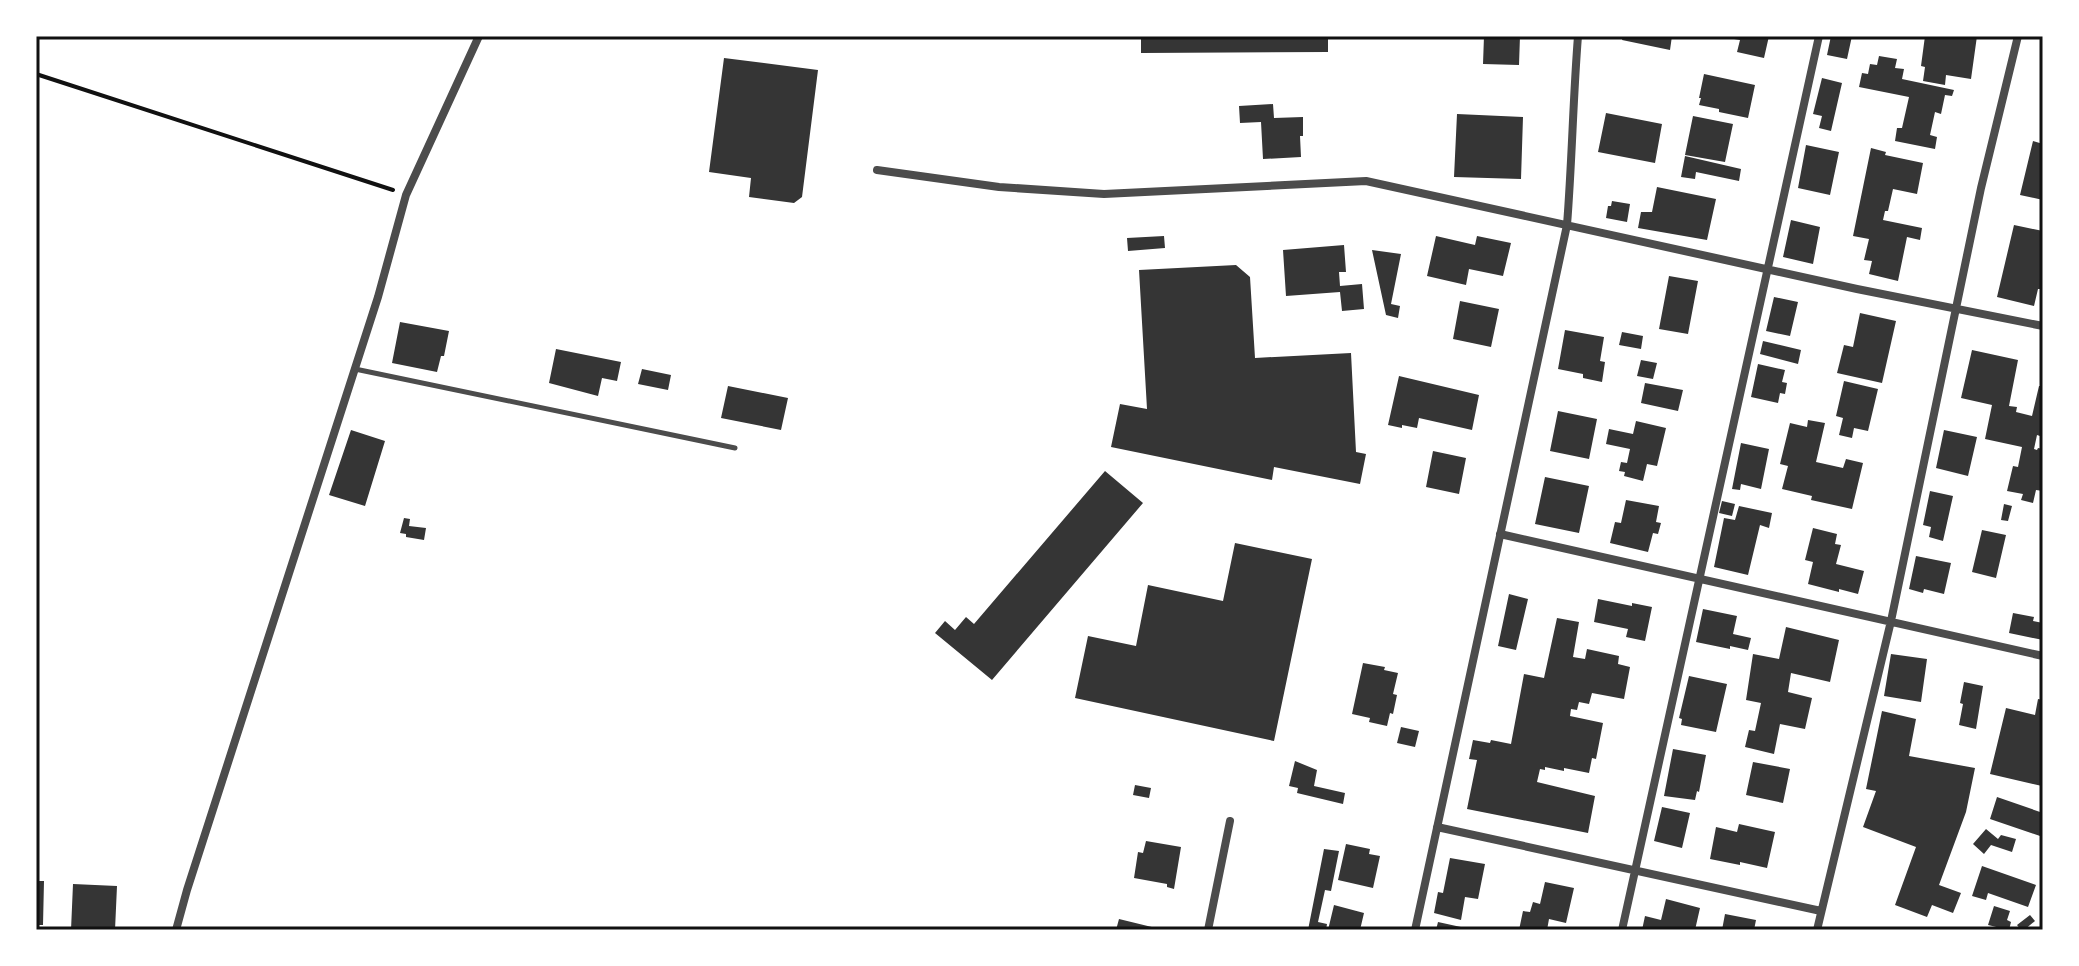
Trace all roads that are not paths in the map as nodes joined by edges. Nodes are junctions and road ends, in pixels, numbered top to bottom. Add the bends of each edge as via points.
1 (479, 36) edge
2 (1578, 36) edge
3 (1819, 36) edge
4 (2018, 36) edge
5 (877, 170) dead end
6 (1567, 225) junction
7 (1767, 269) junction
8 (1957, 309) junction
9 (2043, 326) edge
10 (355, 369) junction
11 (735, 448) dead end
12 (1500, 534) junction
13 (1700, 580) junction
14 (1891, 621) junction
15 (2043, 656) edge
16 (1230, 821) dead end
17 (1437, 827) junction
18 (1635, 871) junction
19 (1821, 911) junction
20 (176, 930) edge
21 (1208, 930) edge
22 (1415, 930) edge
23 (1622, 930) edge
24 (1817, 930) edge

1 - 10 street via 406,195
2 - 6 street
3 - 7 street
4 - 8 street
5 - 6 street via 999,187 1104,194 1366,181
6 - 7 street
6 - 12 street
7 - 8 street
7 - 13 street
8 - 9 street
8 - 14 street
10 - 11 lane
10 - 20 street
12 - 13 street
12 - 17 street
13 - 14 street
13 - 18 street
14 - 15 street
14 - 19 street
16 - 21 street
17 - 18 street
17 - 22 street
18 - 19 street
18 - 23 street
19 - 24 street

